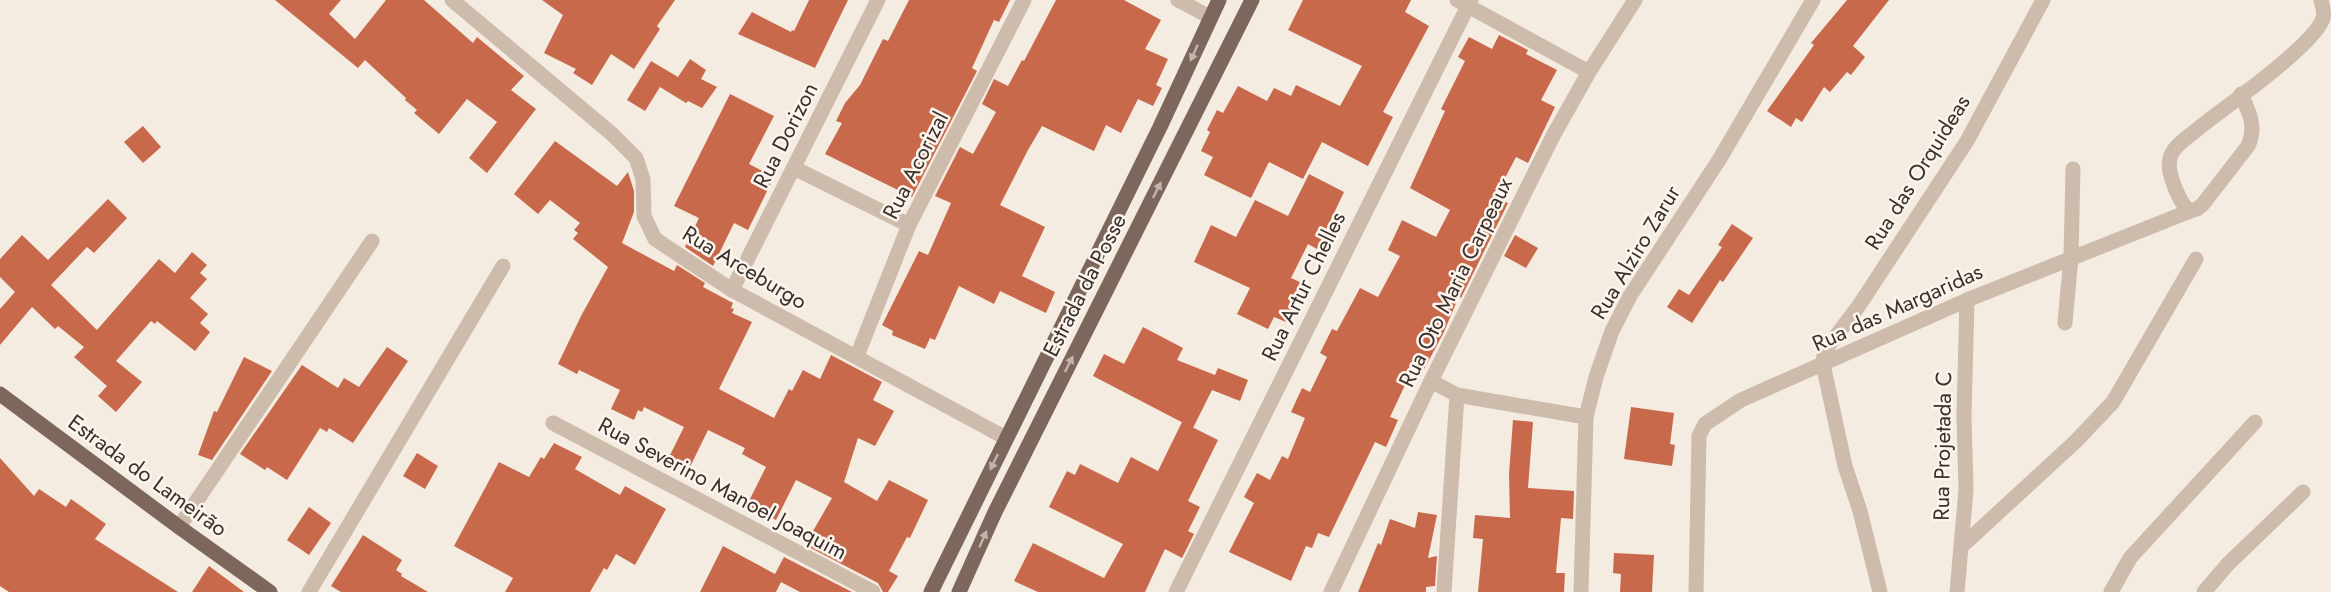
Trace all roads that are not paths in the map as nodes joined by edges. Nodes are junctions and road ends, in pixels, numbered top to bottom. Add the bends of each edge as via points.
1 (453, 0) edge
2 (878, 0) edge
3 (1024, 0) edge
4 (1178, 0) edge
5 (1219, 0) edge
6 (1252, 0) edge
7 (1635, 0) edge
8 (1814, 0) edge
9 (2043, 0) edge
10 (2321, 0) edge
11 (1465, 2) edge
12 (1210, 17) junction
13 (1589, 72) junction
14 (2241, 94) junction
15 (794, 168) junction
16 (2073, 170) dead end
17 (2190, 211) junction
18 (909, 225) junction
19 (372, 241) dead end
20 (2071, 257) junction
21 (2196, 259) dead end
22 (502, 266) dead end
23 (732, 290) junction
24 (1967, 300) junction
25 (2066, 323) dead end
26 (857, 356) junction
27 (1824, 364) junction
28 (1431, 381) junction
29 (0, 394) edge
30 (1457, 395) junction
31 (1586, 417) junction
32 (2255, 422) dead end
33 (553, 423) dead end
34 (1006, 438) junction
35 (2303, 492) dead end
36 (179, 527) junction
37 (1962, 546) junction
38 (270, 592) edge
39 (309, 592) edge
40 (873, 592) edge
41 (931, 592) edge
42 (959, 592) edge
43 (1176, 592) edge
44 (1331, 592) edge
45 (1444, 592) edge
46 (1581, 592) edge
47 (1696, 592) edge
48 (1880, 592) edge
49 (1957, 592) edge
50 (2111, 592) edge
51 (2204, 592) edge

1 - 23 street, Rua Arceburgo via 636,158 643,180 644,216 655,239
2 - 15 street, Rua Dorizon
3 - 18 street, Rua Acorizal
4 - 12 street
5 - 12 main road, Estrada da Posse
42 -> 6 main road, Estrada da Posse via 1000,501
7 - 13 street, Rua Oto Maria Carpeaux
8 - 31 street, Rua Alziro Zarur via 1719,160 1630,296 1612,331
9 - 27 street, Rua das Orquideas via 1967,141 1829,345
10 - 14 street via 2324,17 2315,34
11 - 13 street
11 - 43 street, Rua Artur Chelles
12 -> 34 main road, Estrada da Posse
13 - 28 street, Rua Oto Maria Carpeaux
14 - 17 street via 2253,124 2253,136 2203,204
14 - 17 street via 2172,152 2168,166 2180,201
15 - 18 street
15 - 23 street, Rua Dorizon
16 - 20 street
17 - 20 street, Rua das Margaridas
18 - 26 street, Rua Acorizal
19 - 36 street
20 - 24 street, Rua das Margaridas
20 - 25 street
21 - 37 street via 2113,402
22 - 39 street
23 - 26 street, Rua Arceburgo
24 - 27 street, Rua das Margaridas
24 - 37 street, Rua Projetada C
26 - 34 street, Rua Arceburgo
27 - 47 street, Rua das Margaridas via 1742,400 1705,424 1699,436
27 - 48 street via 1845,466
28 - 30 street
28 - 44 street, Rua Oto Maria Carpeaux
29 - 36 main road, Estrada do Lameirão
30 - 31 street
30 - 45 street
31 - 46 street, Rua Alziro Zarur
32 - 50 street via 2130,558
33 - 40 street, Rua Severino Manoel Joaquim
34 -> 41 main road, Estrada da Posse
35 - 51 street
36 - 38 main road, Estrada do Lameirão
37 - 49 street, Rua Projetada C

